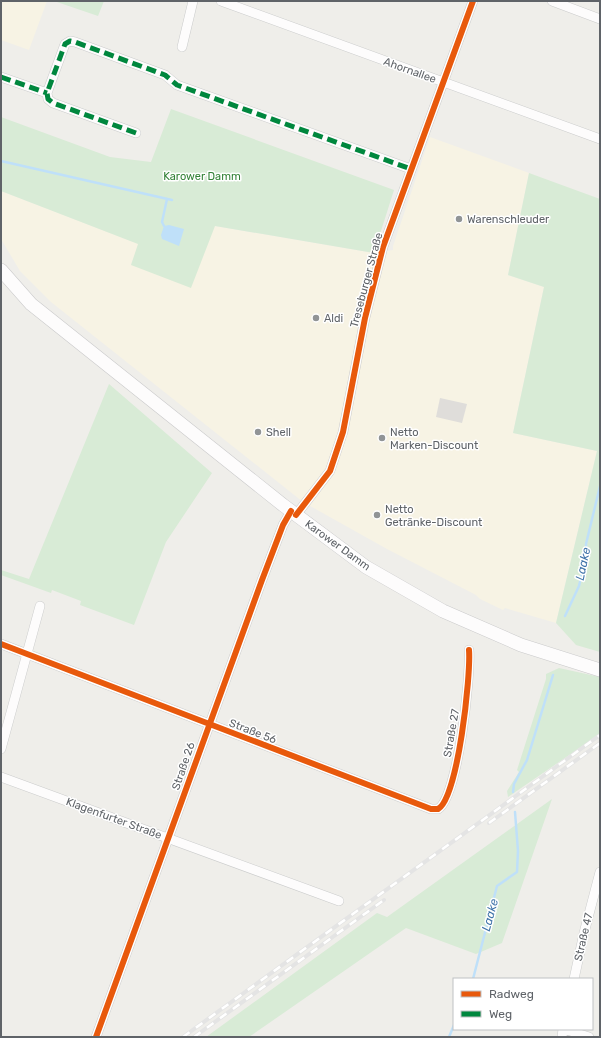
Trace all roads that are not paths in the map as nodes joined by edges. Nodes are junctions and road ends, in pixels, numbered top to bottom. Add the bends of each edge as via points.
1 (193, 1) edge
2 (221, 1) edge
3 (473, 1) edge
4 (552, 1) edge
5 (600, 19) edge
6 (182, 47) dead end
7 (1, 77) edge
8 (443, 82) junction
9 (47, 94) junction
10 (136, 133) dead end
11 (600, 140) edge
12 (411, 169) junction
13 (1, 270) edge
14 (293, 513) junction
15 (40, 606) dead end
16 (1, 644) edge
17 (469, 650) dead end
18 (28, 654) junction
19 (600, 670) edge
20 (208, 725) junction
21 (1, 749) edge
22 (1, 777) edge
23 (432, 809) joint
24 (169, 839) junction
25 (600, 872) edge
26 (339, 901) dead end
27 (574, 978) edge
28 (567, 1030) edge
29 (97, 1033) edge
30 (589, 1037) edge

1 - 6 street
2 - 8 street, Ahornallee
3 - 8 street, Treseburger Straße
4 - 5 street
7 - 9 street
8 - 11 street, Ahornallee
8 - 12 street, Treseburger Straße
9 - 10 street via 53,103
9 - 12 street via 65,44 75,42 165,75 177,85
12 - 14 street, Treseburger Straße via 379,263 365,318 343,432 330,471
13 - 14 main road, Karower Damm via 30,304
14 - 19 main road, Karower Damm via 366,567 443,611 521,645
14 - 20 street, Straße 26 via 283,525
15 - 18 street
16 - 18 street, Straße 56
17 - 23 street, Straße 27 via 469,684 460,748 445,802 438,809
18 - 20 street, Straße 56
18 - 21 street
20 - 23 street, Straße 56
20 - 24 street, Straße 26
22 - 24 street, Klagenfurter Straße
24 - 26 street, Klagenfurter Straße
24 - 29 street, Straße 26
25 - 27 street, Straße 47
28 - 30 street

